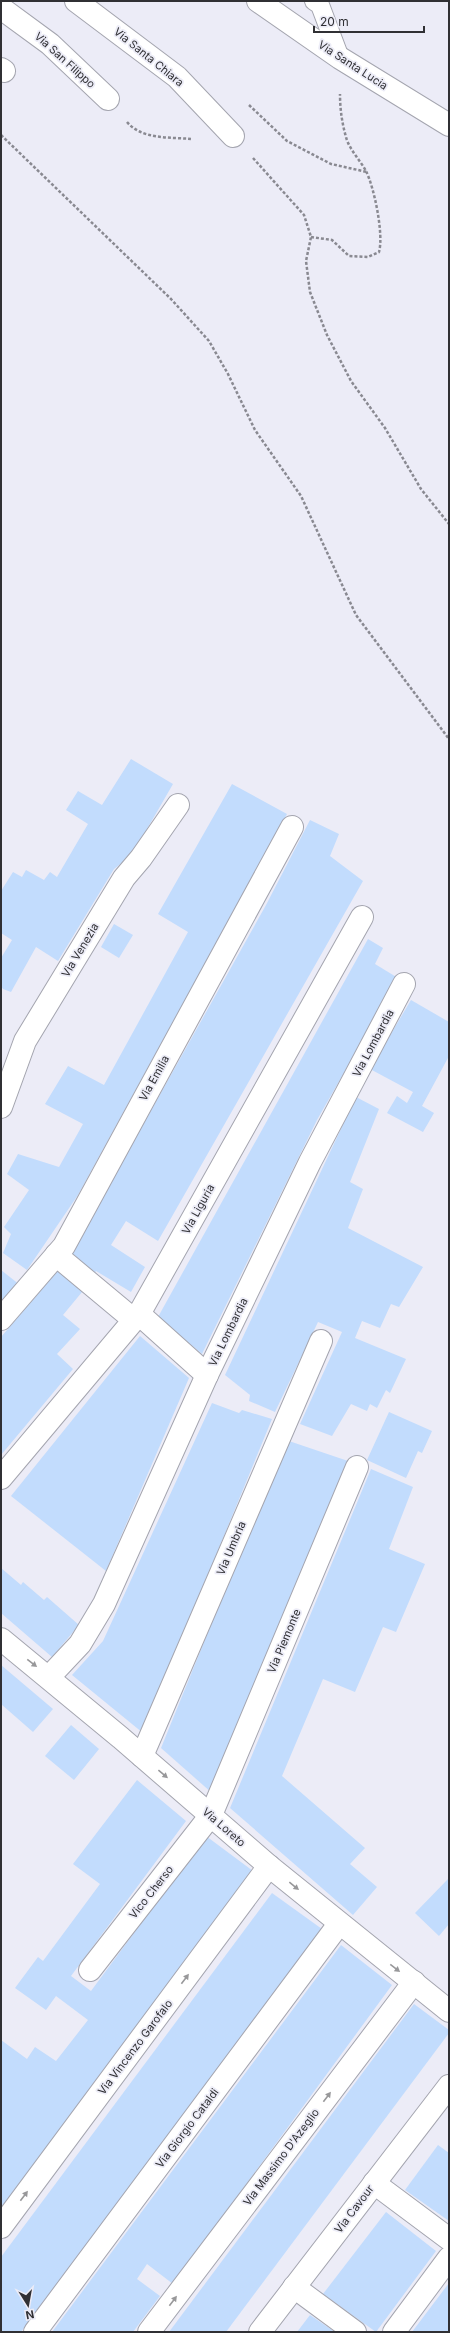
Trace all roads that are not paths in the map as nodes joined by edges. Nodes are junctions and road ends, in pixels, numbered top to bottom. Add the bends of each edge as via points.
1 (76, 1) edge
2 (258, 1) edge
3 (314, 1) edge
4 (1, 8) edge
5 (340, 58) junction
6 (108, 99) road end
7 (449, 125) edge
8 (234, 136) road end
9 (178, 804) dead end
10 (292, 827) dead end
11 (362, 917) dead end
12 (404, 984) dead end
13 (1, 1107) edge
14 (56, 1255) junction
15 (136, 1317) junction
16 (1, 1319) edge
17 (321, 1341) dead end
18 (207, 1374) junction
19 (357, 1467) dead end
20 (1, 1478) edge
21 (1, 1639) edge
22 (49, 1677) junction
23 (142, 1756) junction
24 (211, 1815) junction
25 (269, 1866) junction
26 (340, 1924) junction
27 (90, 1970) dead end
28 (414, 1982) junction
29 (449, 2011) edge
30 (449, 2086) edge
31 (374, 2183) junction
32 (1, 2227) edge
33 (449, 2239) edge
34 (449, 2258) edge
35 (294, 2288) junction
36 (35, 2332) edge
37 (149, 2332) edge
38 (260, 2332) edge
39 (355, 2332) edge
40 (394, 2332) edge

1 - 8 street, Via Santa Chiara via 177,77
2 - 5 street, Via Santa Lucia
3 - 5 lane via 320,5
4 - 6 street, Via San Filippo via 50,44
5 - 7 street, Via Santa Lucia
9 - 13 street, Via Venezia via 124,878 24,1041
10 - 14 street, Via Emilia via 64,1246
11 - 15 street, Via Liguria
12 - 18 street, Via Lombardia via 310,1162
14 - 15 street
14 - 16 street, Via Emilia
15 - 18 street
15 - 20 street, Via Liguria
17 - 23 street, Via Umbria
18 - 22 street, Via Lombardia via 104,1604 80,1644
19 - 24 street, Via Piemonte
21 -> 22 street, Via Loreto
22 - 23 street, Via Loreto
23 -> 24 street, Via Loreto
24 - 25 street, Via Loreto
24 - 27 street, Vico Cherso
25 -> 26 street, Via Loreto
32 -> 25 street, Via Vincenzo Garofalo
26 -> 28 street, Via Loreto
26 - 36 street, Via Giorgio Cataldi
28 - 29 street, Via Loreto
37 -> 28 street, Via Massimo D'Azeglio
30 - 31 street, Via Cavour
31 - 33 street
31 - 35 street, Via Cavour
34 - 40 street
35 - 38 street, Via Cavour
35 - 39 street

